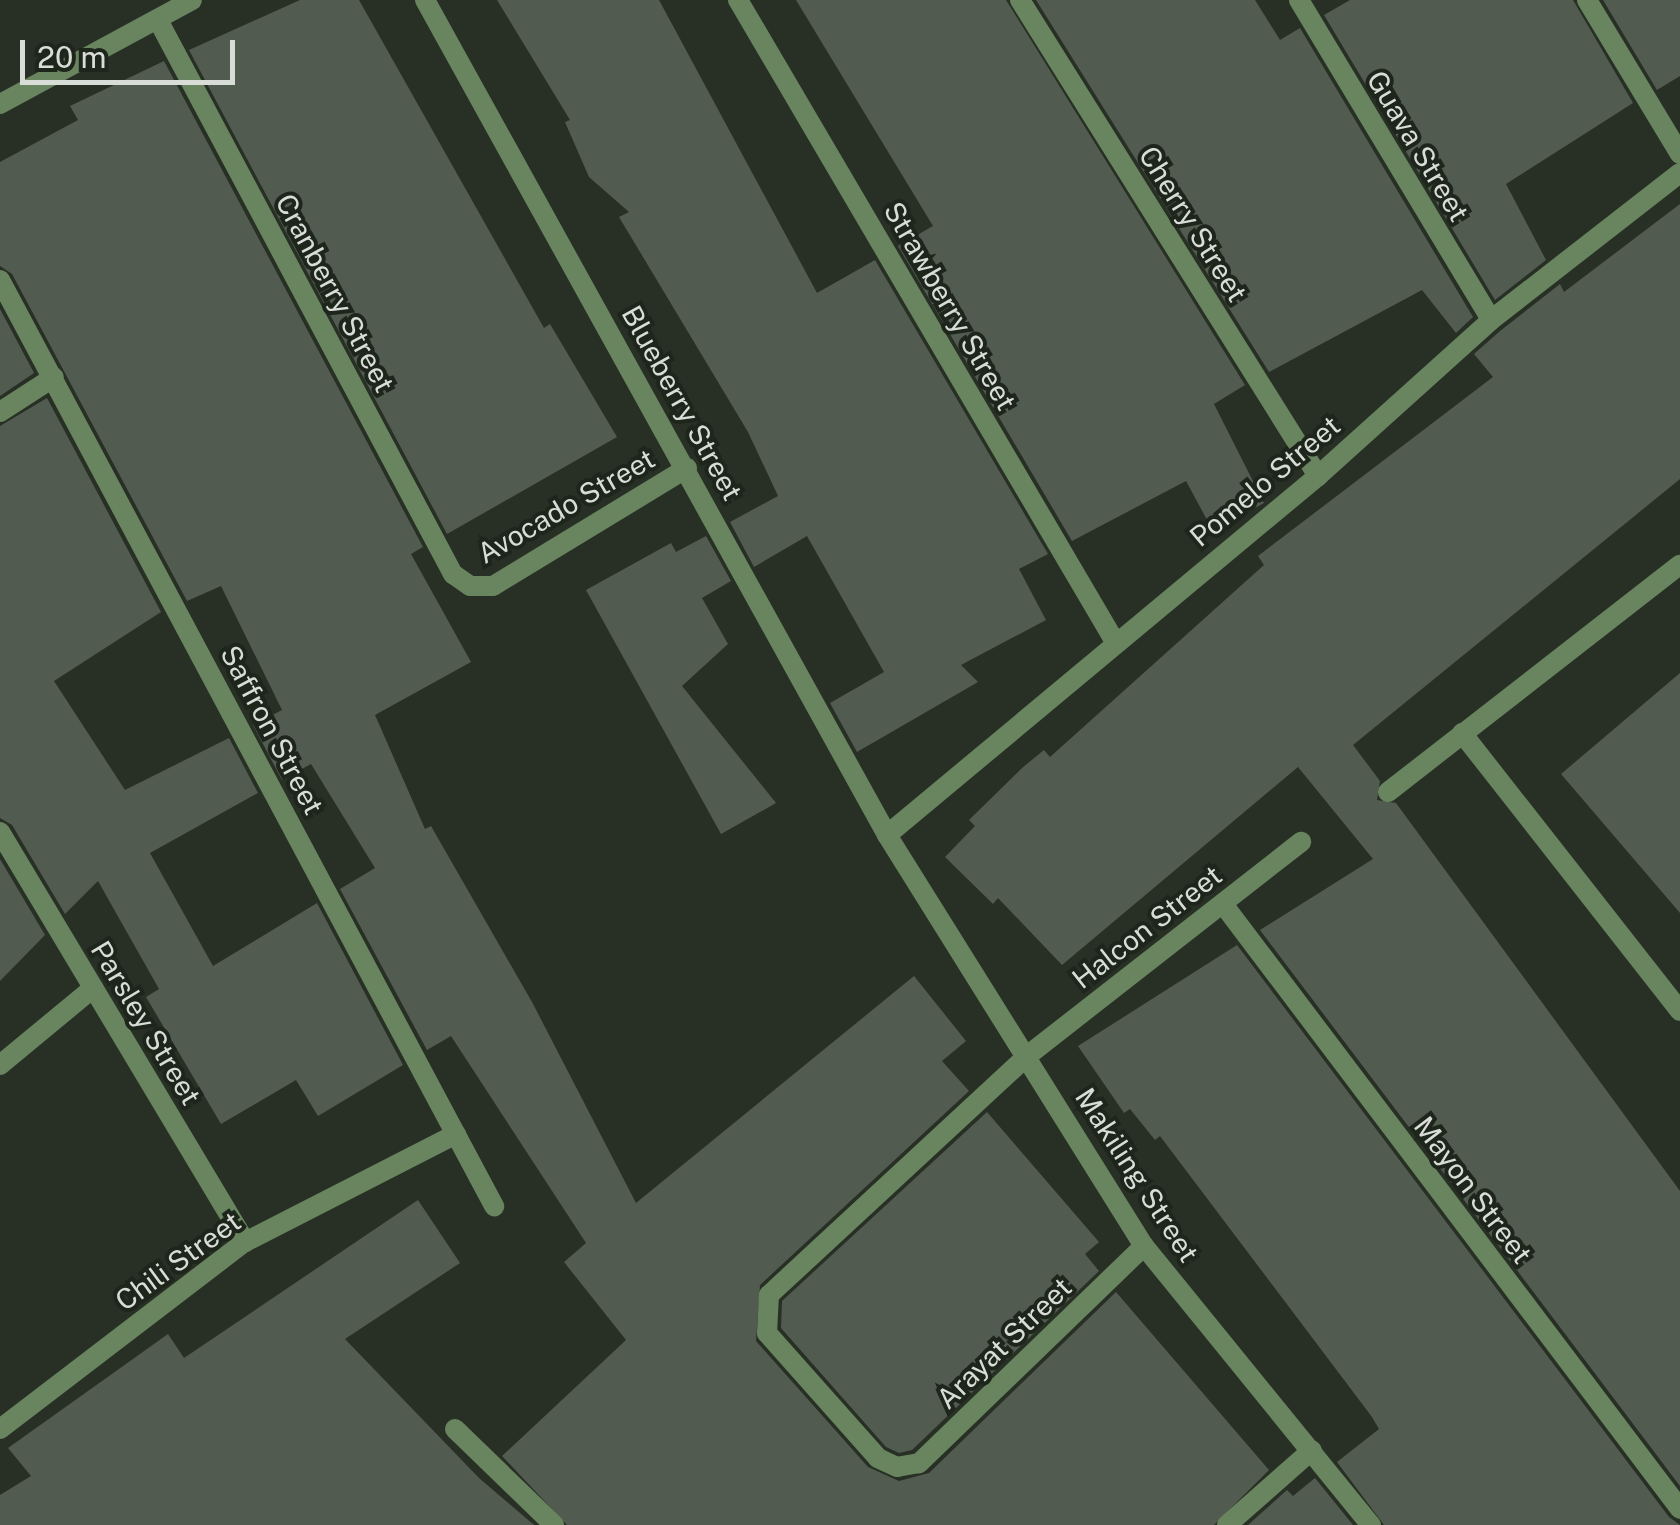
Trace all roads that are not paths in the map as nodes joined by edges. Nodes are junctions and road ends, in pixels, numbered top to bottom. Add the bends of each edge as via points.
1 (192, 0) edge
2 (425, 0) edge
3 (738, 0) edge
4 (1020, 0) edge
5 (1298, 0) edge
6 (1586, 0) edge
7 (158, 20) junction
8 (0, 104) edge
9 (1680, 154) edge
10 (1680, 173) edge
11 (0, 280) edge
12 (1491, 320) junction
13 (54, 377) junction
14 (0, 412) edge
15 (687, 468) junction
16 (1318, 476) junction
17 (1680, 564) edge
18 (470, 586) joint
19 (1114, 640) junction
20 (1462, 733) junction
21 (1388, 792) dead end
22 (0, 832) edge
23 (888, 834) junction
24 (1301, 842) dead end
25 (1223, 904) junction
26 (94, 988) junction
27 (1680, 1011) edge
28 (1026, 1056) junction
29 (0, 1065) edge
30 (456, 1134) junction
31 (494, 1206) dead end
32 (245, 1242) junction
33 (1144, 1246) junction
34 (0, 1429) edge
35 (455, 1429) dead end
36 (1312, 1450) junction
37 (897, 1467) joint
38 (1680, 1509) edge
39 (554, 1525) edge
40 (1227, 1525) edge
41 (1371, 1525) edge

1 - 7 street
2 - 15 street, Blueberry Street
3 - 19 street, Strawberry Street
4 - 16 street, Cherry Street
5 - 12 street, Guava Street
6 - 9 street
7 - 8 street
7 - 18 street, Cranberry Street via 453,574
10 - 12 street, Pomelo Street
11 - 13 street, Saffron Street
12 - 16 street, Pomelo Street
13 - 14 street
13 - 30 street, Saffron Street
15 - 18 street, Avocado Street via 493,586
15 - 23 street, Blueberry Street
16 - 19 street, Pomelo Street
17 - 20 street
19 - 23 street, Pomelo Street
20 - 21 street
20 - 27 street
22 - 26 street, Parsley Street
23 - 28 street, Makiling Street
24 - 25 street, Halcon Street
25 - 28 street, Halcon Street
25 - 38 street, Mayon Street
26 - 29 street
26 - 32 street, Parsley Street
28 - 33 street, Makiling Street
28 - 37 street, Halcon Street via 769,1295 767,1333 878,1458
30 - 31 street, Saffron Street
30 - 32 street, Chili Street
32 - 34 street, Chili Street
33 - 36 street, Makiling Street
33 - 37 street, Arayat Street via 919,1463
35 - 39 street
36 - 40 street
36 - 41 street, Makiling Street

